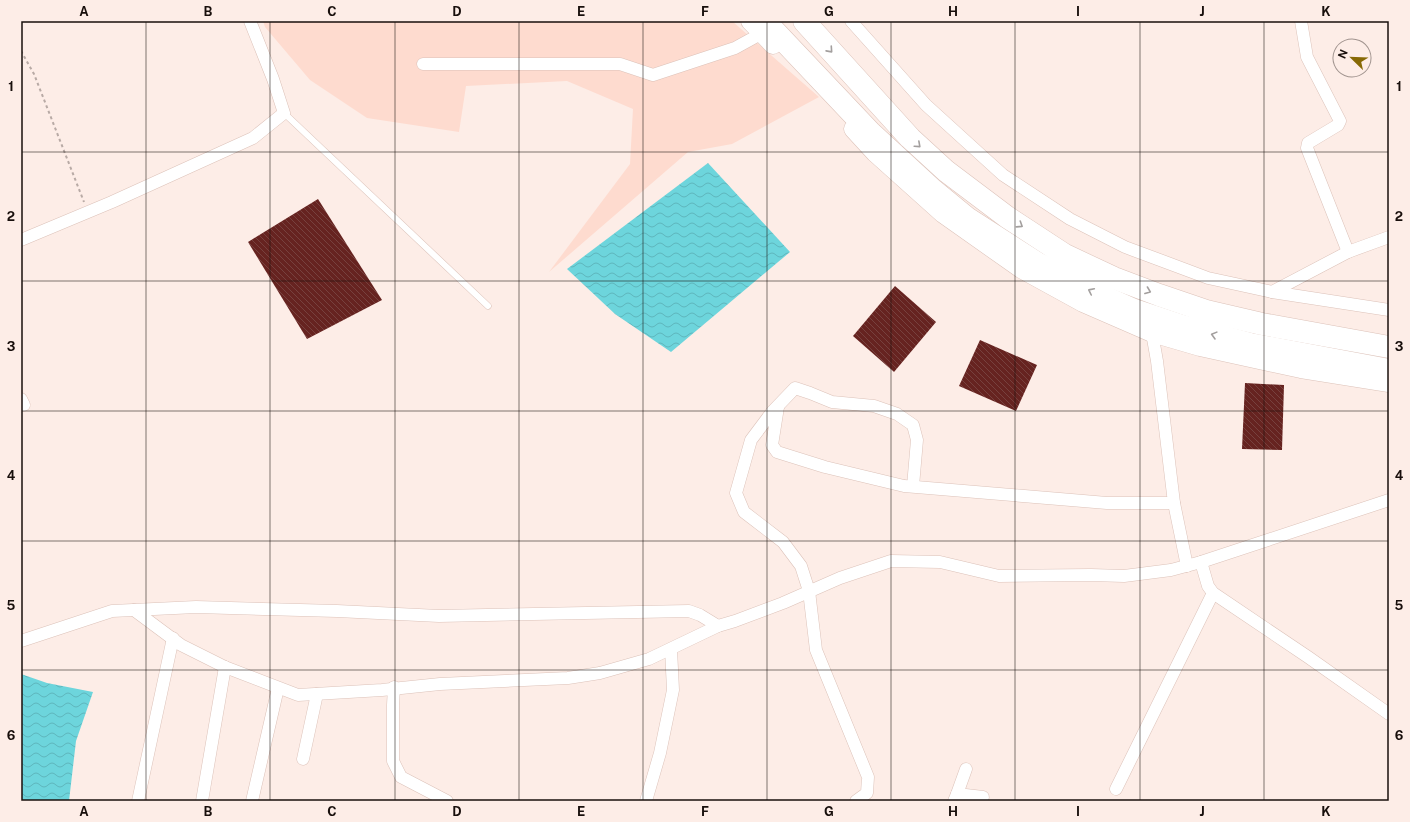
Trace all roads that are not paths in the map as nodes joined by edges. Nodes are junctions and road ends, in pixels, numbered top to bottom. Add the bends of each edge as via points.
1 (250, 21) edge
2 (750, 21) edge
3 (804, 21) edge
4 (851, 21) edge
5 (1301, 21) edge
6 (764, 28) edge
7 (423, 64) dead end
8 (284, 113) junction
9 (1389, 238) edge
10 (21, 240) edge
11 (1348, 252) junction
12 (1272, 292) junction
13 (488, 306) dead end
14 (1389, 310) edge
15 (1152, 333) junction
16 (1389, 347) edge
17 (1389, 370) edge
18 (1389, 383) edge
19 (778, 406) junction
20 (913, 486) junction
21 (1389, 500) edge
22 (1174, 503) junction
23 (1201, 562) junction
24 (1186, 566) junction
25 (809, 591) junction
26 (1213, 593) junction
27 (134, 610) junction
28 (718, 626) junction
29 (173, 638) junction
30 (21, 641) edge
31 (671, 649) junction
32 (225, 667) junction
33 (394, 687) junction
34 (278, 688) junction
35 (317, 694) junction
36 (1389, 714) edge
37 (303, 760) dead end
38 (966, 769) dead end
39 (1116, 789) dead end
40 (869, 797) edge
41 (983, 797) dead end
42 (955, 798) edge
43 (138, 801) edge
44 (202, 801) edge
45 (252, 801) edge
46 (446, 801) edge
47 (646, 801) edge
48 (856, 801) edge

1 - 8 street
2 - 6 street
3 -> 16 highway via 910,138 946,171 1001,213 1065,255 1114,278 1206,311
4 - 12 street via 926,105 1003,175 1070,219 1125,247 1208,278
5 - 11 street via 1307,57 1340,121 1338,125 1308,144 1307,148
6 - 7 street via 755,37 735,48 653,75 620,64
6 - 15 street via 875,153 943,214 1021,269 1083,303
17 -> 6 highway via 1250,344 1182,326 1134,310 1037,263 967,218 933,190
8 - 10 street via 253,138
8 - 13 lane
9 - 11 street
11 - 12 street
12 - 14 street
15 - 18 street via 1200,347 1293,367
15 - 22 street
19 - 20 street via 772,445 777,452 825,467
19 - 20 street via 795,388 832,402 874,406 897,414 913,424 917,440
19 - 25 street via 751,440 736,493 744,512 783,542 801,566
20 - 22 street via 1108,503
21 - 23 street
22 - 24 street
23 - 24 street
23 - 26 street via 1208,586
24 - 25 street via 1124,576 999,576 940,562 891,561
25 - 28 street
25 - 40 street via 816,650 868,777
26 - 36 street
26 - 39 street
27 - 28 street via 196,607 440,616 689,611
27 - 29 street
27 - 30 street via 112,611
28 - 31 street
29 - 32 street
29 - 43 street
31 - 33 street via 649,659 600,673 568,678
31 - 47 street via 673,690 660,753
32 - 34 street
32 - 44 street
33 - 35 street
33 - 46 street via 393,761 401,777
34 - 35 street via 298,695
34 - 45 street
35 - 37 street
38 - 42 street
40 - 48 street
41 - 42 street

